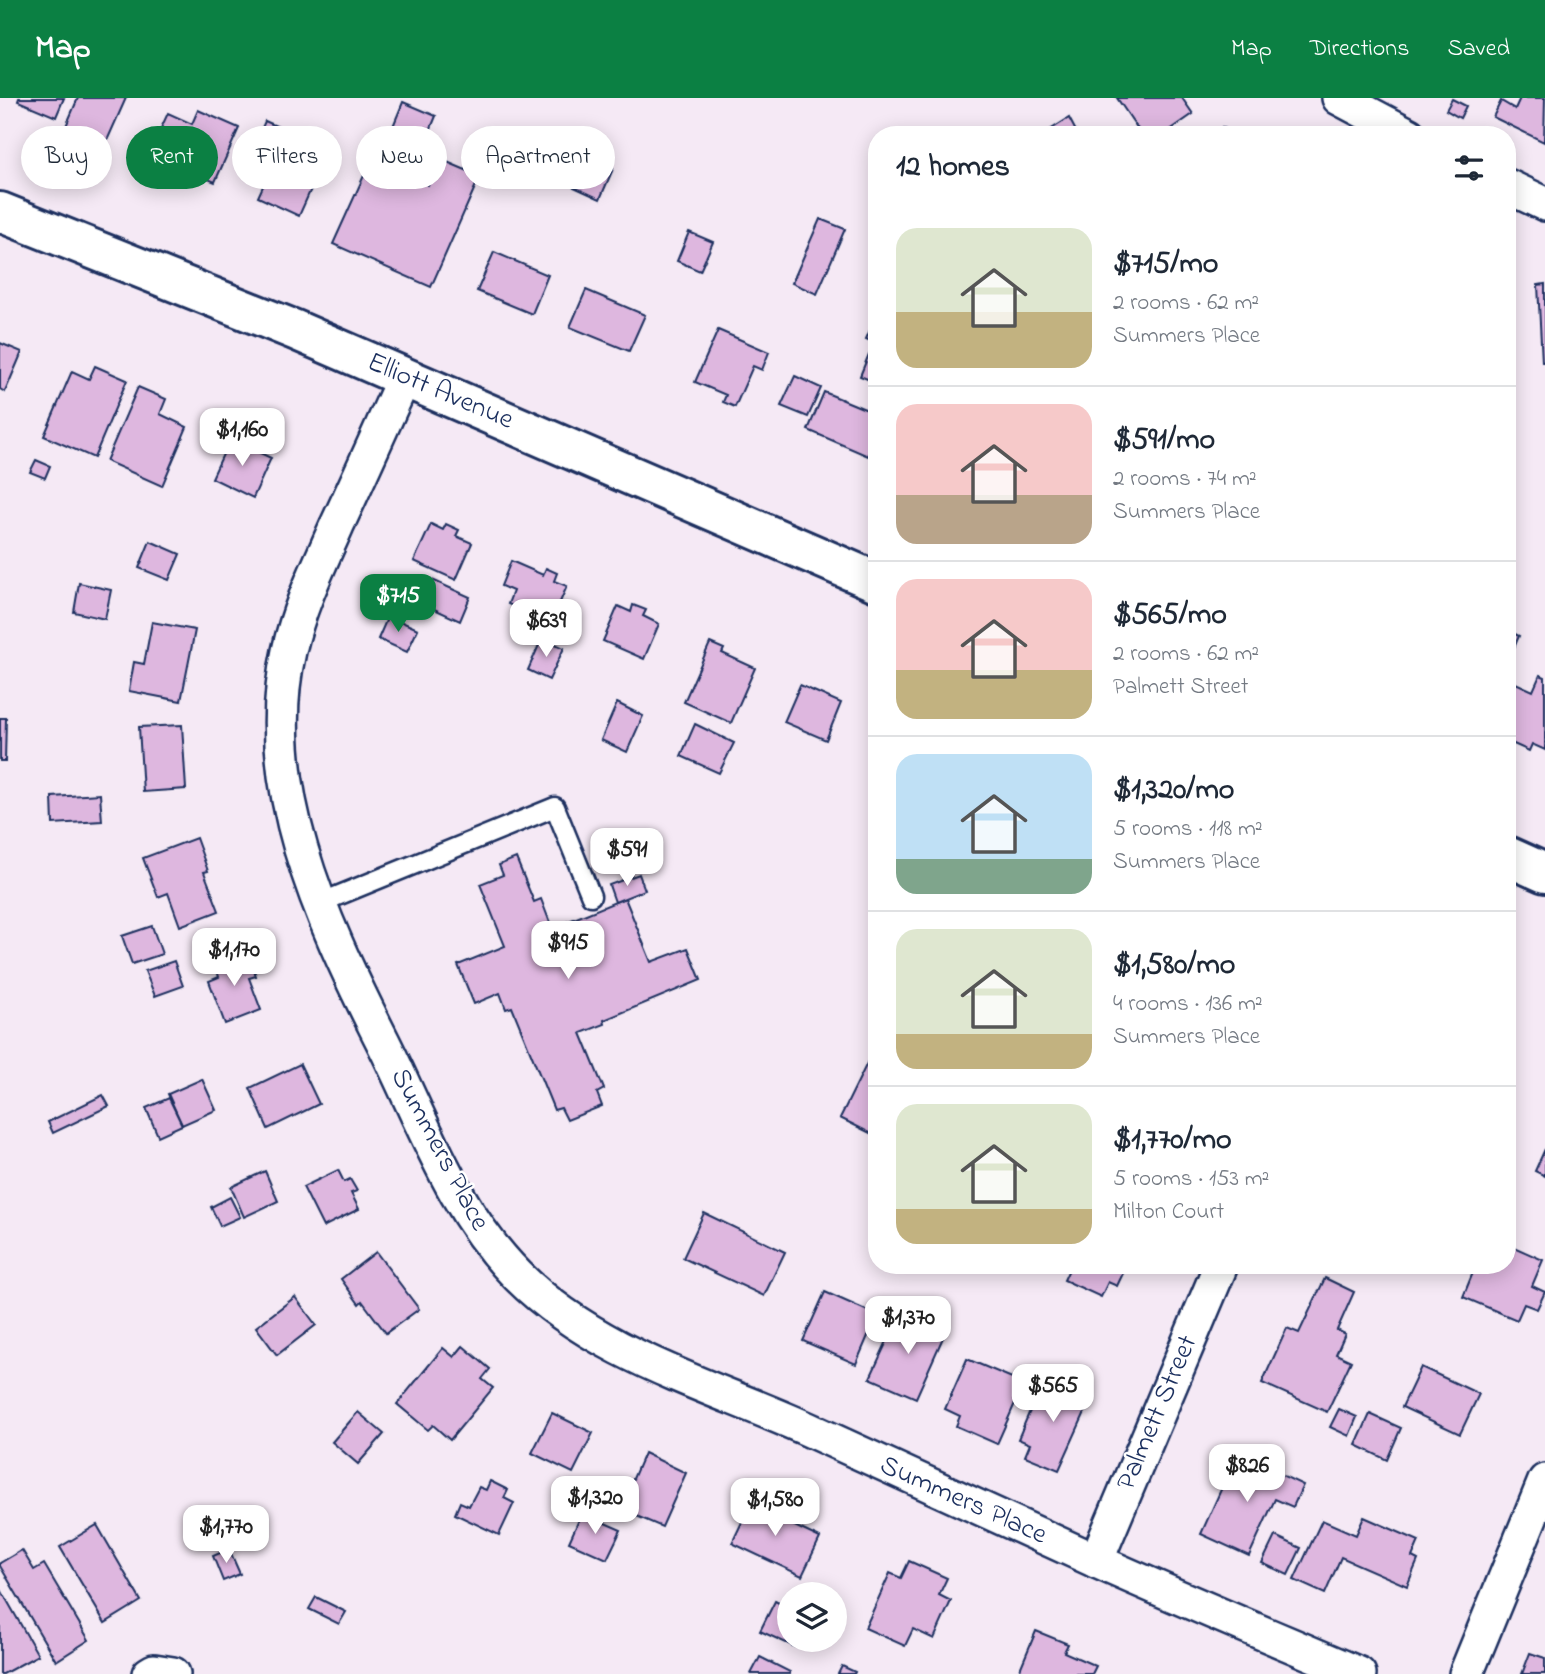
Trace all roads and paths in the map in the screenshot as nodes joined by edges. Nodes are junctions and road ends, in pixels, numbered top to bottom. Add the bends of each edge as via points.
1 (1339, 98) edge
2 (1392, 126) edge
3 (1516, 190) edge
4 (1545, 204) edge
5 (0, 212) edge
6 (405, 376) junction
7 (868, 578) edge
8 (1516, 860) edge
9 (1545, 873) edge
10 (592, 896) dead end
11 (320, 903) junction
12 (1217, 1274) edge
13 (1541, 1502) edge
14 (1096, 1561) junction
15 (149, 1674) edge
16 (173, 1674) edge
17 (1359, 1674) edge
18 (1466, 1674) edge

1 - 2 street
3 - 4 street
5 - 6 street, Elliott Avenue
6 - 7 street, Elliott Avenue
6 - 11 street, Summers Place via 303,600 282,695 285,780
8 - 9 street
10 - 11 lane via 555,807
11 - 14 street, Summers Place via 358,993 457,1197 489,1244 553,1307 600,1339
12 - 14 street, Palmett Street
13 - 18 street
14 - 17 street, Summers Place
15 - 16 street

